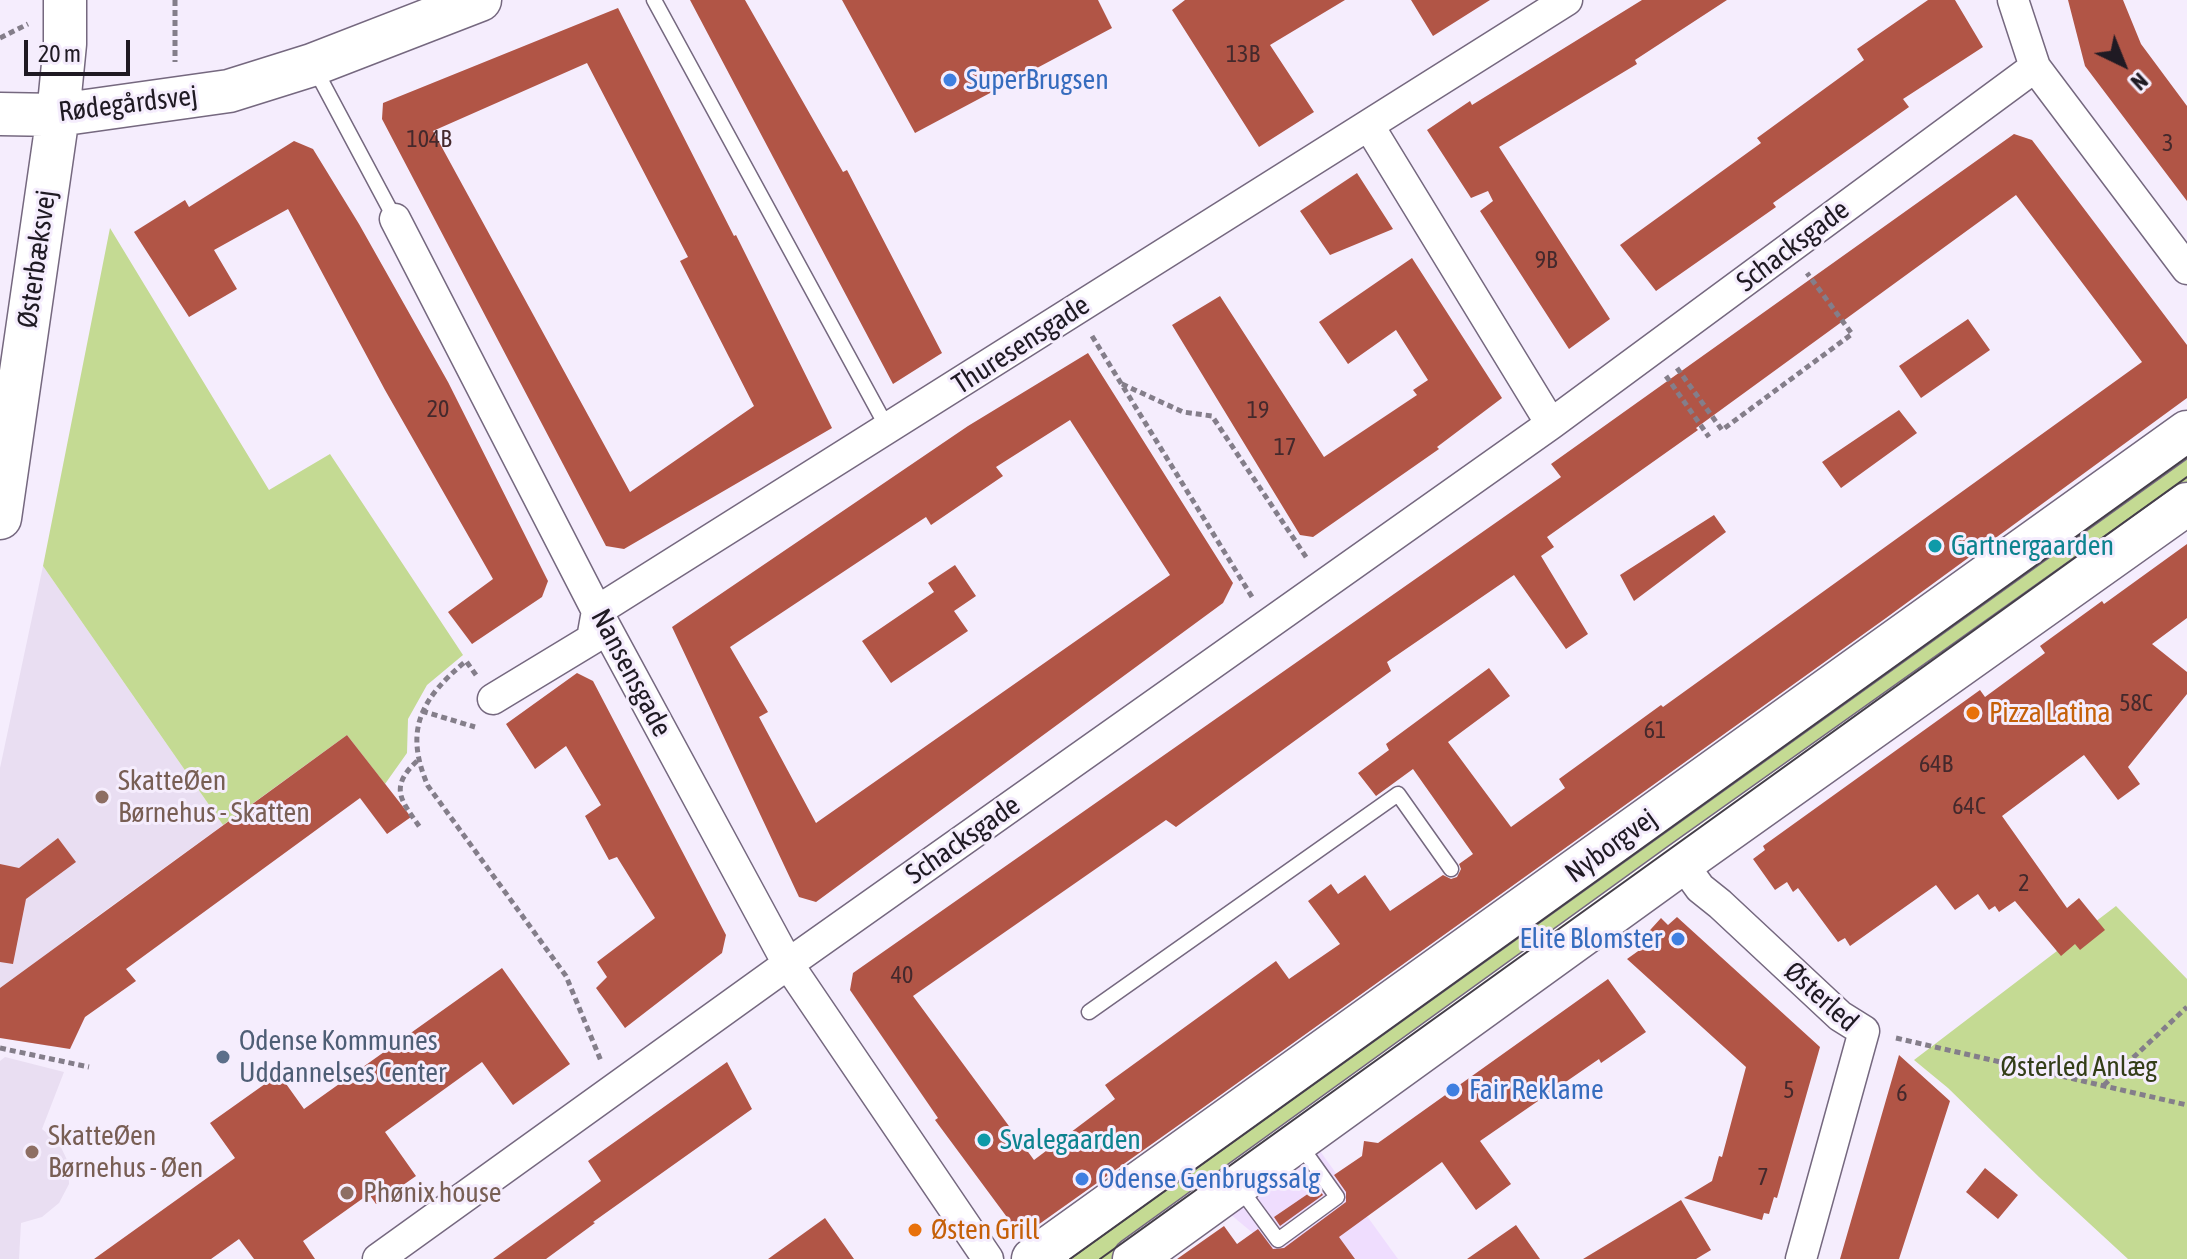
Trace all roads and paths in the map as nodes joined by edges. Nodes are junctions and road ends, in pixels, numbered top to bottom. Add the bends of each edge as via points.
1 (65, 0) edge
2 (175, 0) edge
3 (480, 0) edge
4 (654, 0) edge
5 (1567, 0) edge
6 (2013, 0) edge
7 (312, 65) junction
8 (2035, 67) junction
9 (175, 99) junction
10 (0, 114) edge
11 (58, 115) junction
12 (1369, 126) junction
13 (395, 219) joint
14 (1789, 248) junction
15 (2187, 269) edge
16 (1076, 309) junction
17 (1655, 348) junction
18 (1121, 384) junction
19 (1551, 424) junction
20 (888, 429) junction
21 (2187, 432) edge
22 (1709, 437) dead end
23 (2187, 504) edge
24 (0, 518) edge
25 (1325, 585) junction
26 (597, 611) junction
27 (1269, 625) junction
28 (493, 699) joint
29 (422, 711) junction
30 (488, 731) dead end
31 (417, 761) junction
32 (421, 829) dead end
33 (1682, 863) junction
34 (1451, 869) dead end
35 (788, 964) junction
36 (2187, 1007) edge
37 (1089, 1012) dead end
38 (1864, 1031) junction
39 (0, 1048) edge
40 (89, 1067) dead end
41 (2104, 1085) junction
42 (613, 1091) junction
43 (2187, 1105) edge
44 (1297, 1140) junction
45 (1237, 1183) junction
46 (378, 1259) edge
47 (988, 1259) edge
48 (1033, 1259) edge
49 (1134, 1259) edge
50 (1801, 1259) edge

1 - 11 street, Østerbæksvej
2 - 9 path
3 - 7 street, Rødegårdsvej
4 - 20 lane
5 - 12 street, Thuresensgade
6 - 8 street
7 - 9 street, Rødegårdsvej via 229,91
7 - 13 lane, Nansensgade
8 - 14 street, Schacksgade
8 - 15 street
9 - 11 street, Rødegårdsvej
10 - 11 street, Rødegårdsvej
11 - 24 street, Østerbæksvej
12 - 16 street, Thuresensgade
12 - 19 street
13 - 26 street, Nansensgade
14 - 17 street, Schacksgade
14 - 17 path via 1852,334 1840,343 1722,430
16 - 18 path
16 - 20 street, Thuresensgade
17 - 19 street, Schacksgade
17 - 22 path
18 - 25 path via 1183,412 1212,416
18 - 27 path
19 - 25 street, Schacksgade
20 - 26 street, Thuresensgade
21 - 48 street, Nyborgvej via 1489,921
23 - 33 street, Nyborgvej
25 - 27 street, Schacksgade
26 - 28 street via 592,639
26 - 35 street, Nansensgade
27 - 35 street, Schacksgade
28 - 29 path via 466,661
29 - 30 path
29 - 31 path
31 - 32 path via 400,785 399,798
31 - 42 path via 428,786 566,976
33 - 38 street, Østerled via 1700,888 1840,1016
33 - 44 street, Nyborgvej
34 - 37 lane via 1398,794
35 - 42 street, Schacksgade
35 - 47 street, Nansensgade
36 - 41 path
38 - 41 path
38 - 50 street, Østerled
39 - 40 path
41 - 43 path
42 - 46 street, Schacksgade
44 - 45 street, Nyborgvej
44 - 45 lane via 1337,1197 1278,1240
45 - 49 street, Nyborgvej

